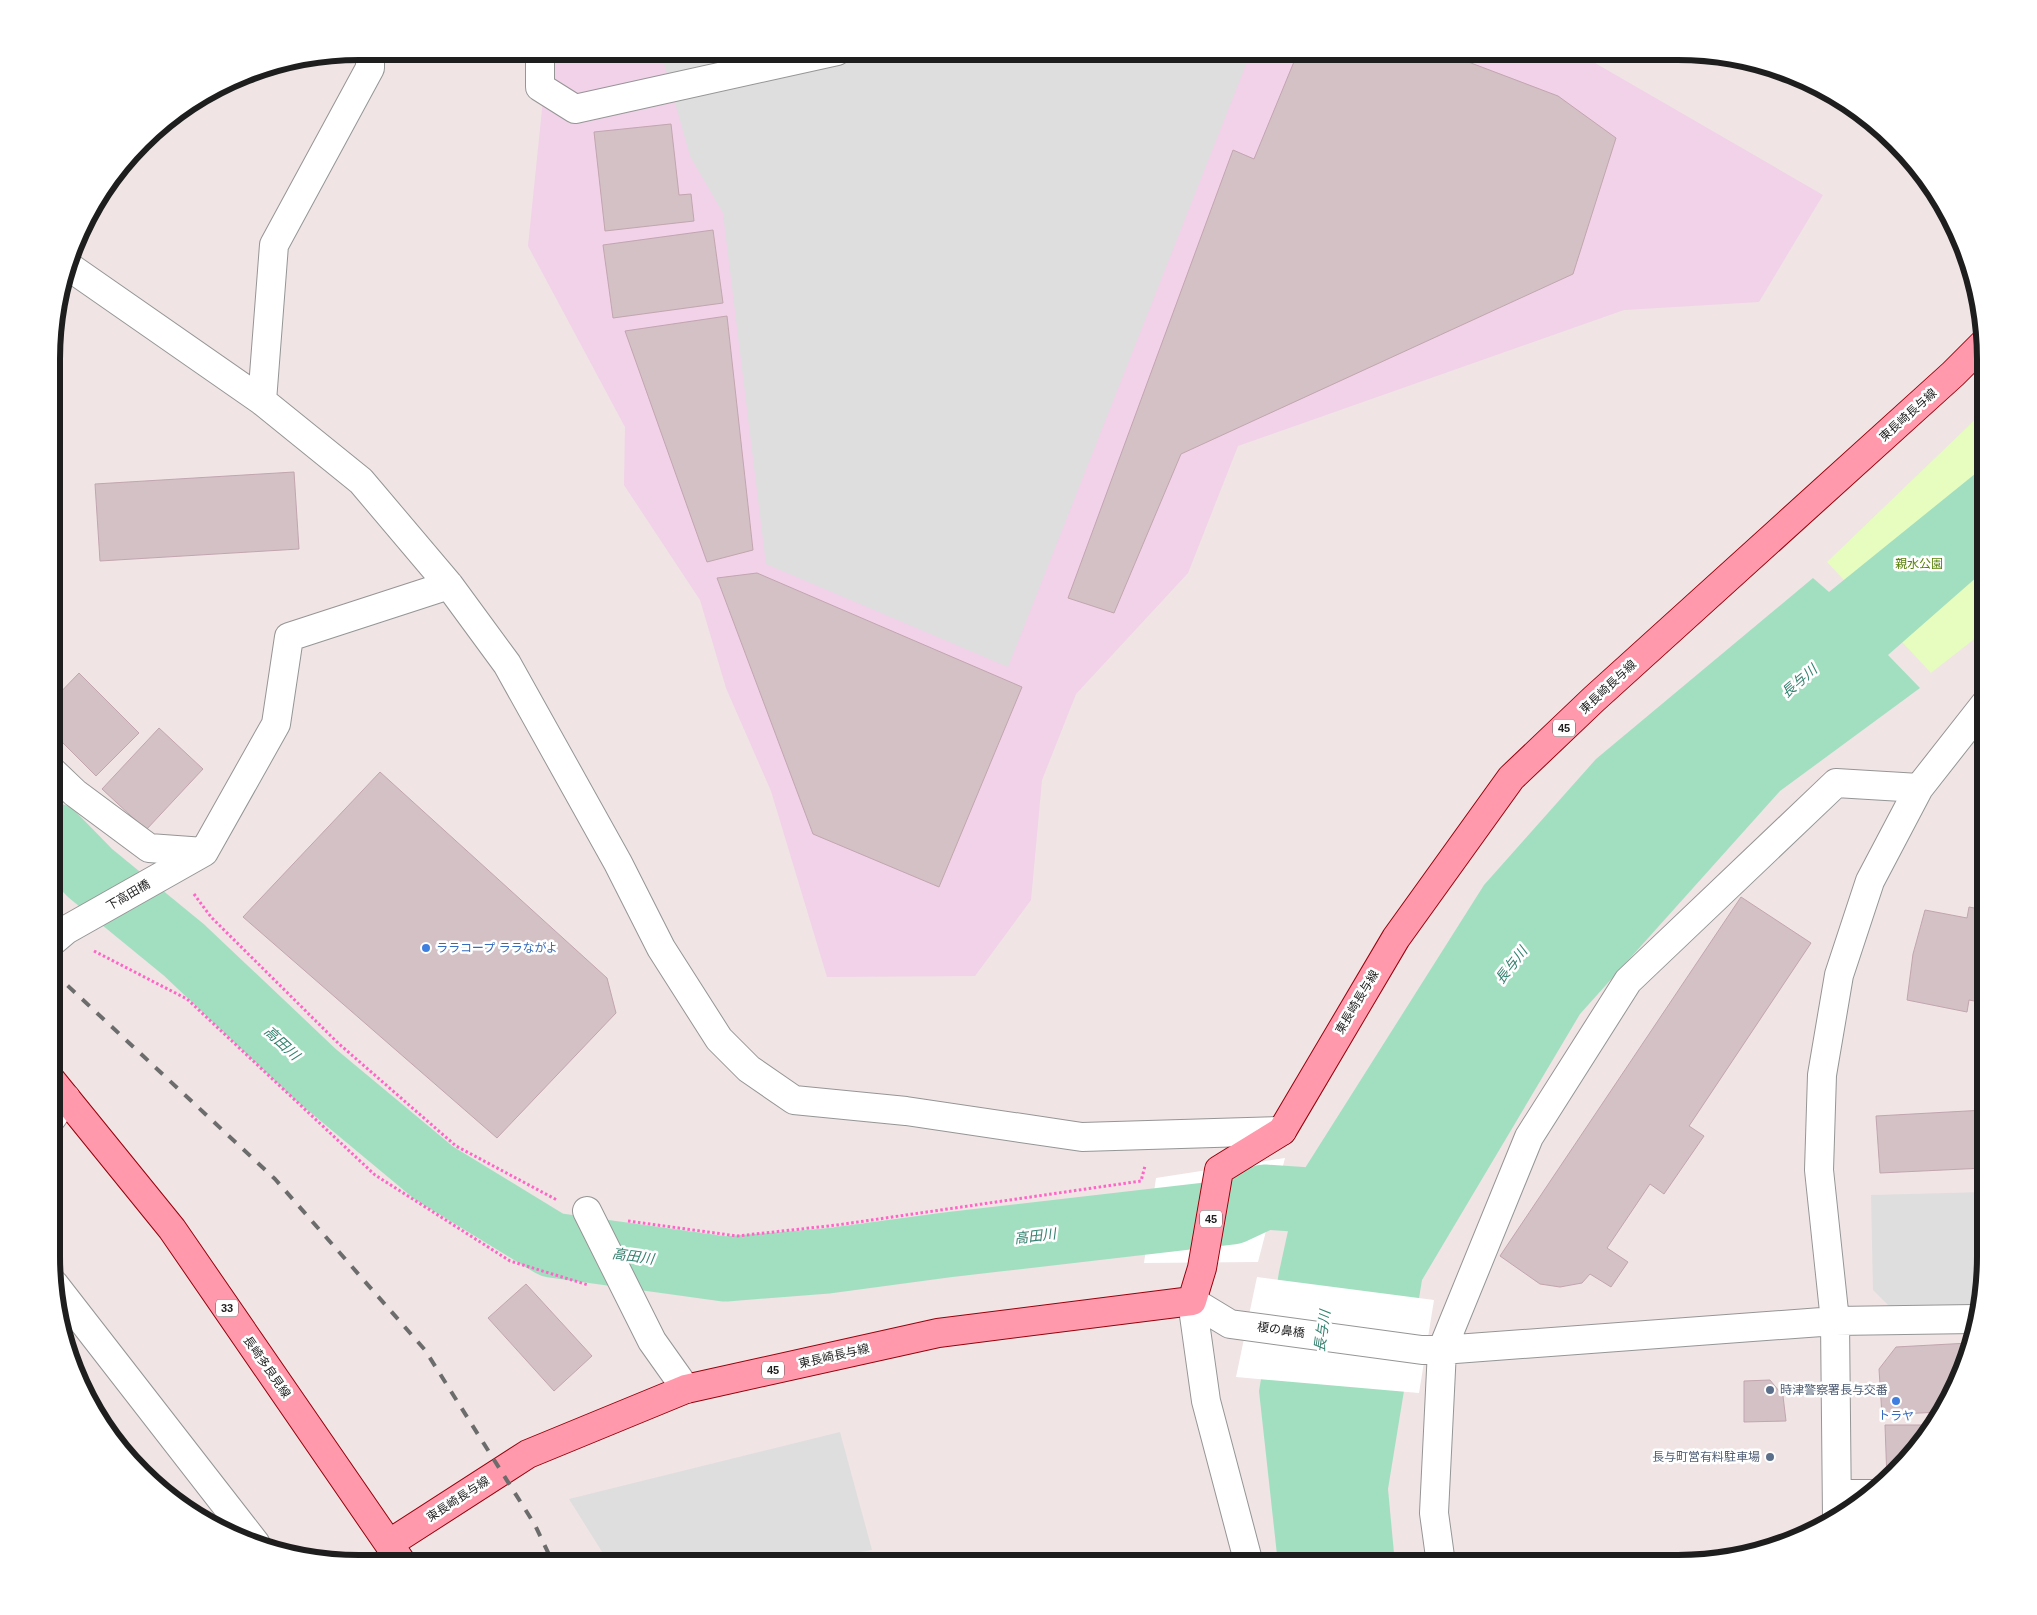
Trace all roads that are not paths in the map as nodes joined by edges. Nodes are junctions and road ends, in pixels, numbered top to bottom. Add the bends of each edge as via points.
1 (370, 60) edge
2 (540, 60) edge
3 (800, 60) edge
4 (74, 270) edge
5 (1977, 351) edge
6 (262, 401) junction
7 (449, 585) junction
8 (1977, 715) edge
9 (60, 778) edge
10 (1919, 788) junction
11 (204, 852) junction
12 (66, 931) edge
13 (60, 1102) edge
14 (1282, 1131) junction
15 (588, 1212) road end
16 (63, 1296) edge
17 (1192, 1300) junction
18 (1970, 1319) edge
19 (1835, 1321) junction
20 (1432, 1350) junction
21 (686, 1389) junction
22 (1849, 1501) edge
23 (1837, 1505) edge
24 (247, 1533) edge
25 (396, 1553) edge
26 (1247, 1555) edge
27 (1440, 1555) edge

1 - 6 street via 370,68 274,245
2 - 3 street via 540,87 575,109
4 - 6 street
5 - 14 main road, 東長崎長与線 / 45 via 1511,778 1396,938
6 - 7 street via 361,481
7 - 11 street via 289,637 276,724
7 - 14 street via 508,664 661,948 719,1039 750,1069 794,1100 906,1111 1082,1136
8 - 10 street
9 - 11 street via 149,848
10 - 19 street via 1870,881 1840,975 1822,1075 1819,1170
10 - 20 street via 1836,783 1628,981 1528,1137
11 - 12 street, 下高田橋
13 - 25 main road, 長崎多良見線 / 33 via 172,1229
14 - 17 main road, 東長崎長与線 / 45 via 1219,1170 1202,1268
15 - 21 street via 652,1341
16 - 24 street
17 - 20 street, 榎の鼻橋 via 1230,1324
17 - 21 main road, 東長崎長与線 / 45 via 938,1333
17 - 26 street via 1206,1400
18 - 19 street, 榎の鼻橋
19 - 20 street, 榎の鼻橋
19 - 23 street
20 - 27 street via 1434,1512
21 - 25 main road, 東長崎長与線 / 45 via 528,1454
22 - 23 street

